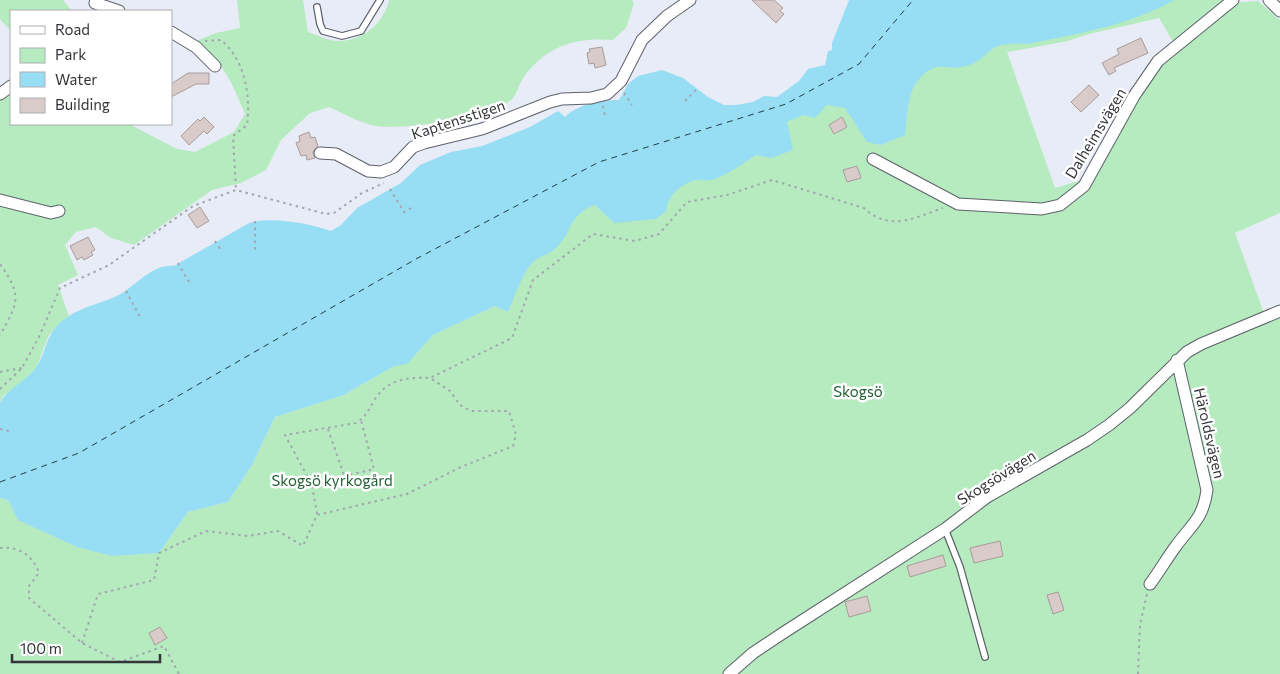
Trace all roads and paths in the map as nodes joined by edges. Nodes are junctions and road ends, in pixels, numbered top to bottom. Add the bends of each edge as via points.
1 (380, 0) edge
2 (690, 0) edge
3 (1232, 0) edge
4 (1269, 0) edge
5 (94, 5) edge
6 (317, 7) dead end
7 (115, 10) edge
8 (1280, 11) edge
9 (172, 33) edge
10 (186, 40) junction
11 (215, 66) dead end
12 (697, 89) dead end
13 (624, 92) dead end
14 (685, 101) dead end
15 (602, 102) dead end
16 (632, 105) dead end
17 (605, 117) dead end
18 (320, 153) dead end
19 (874, 159) dead end
20 (387, 181) dead end
21 (390, 189) dead end
22 (236, 190) junction
23 (0, 200) edge
24 (958, 204) junction
25 (411, 208) dead end
26 (59, 211) dead end
27 (254, 221) dead end
28 (215, 241) dead end
29 (255, 250) dead end
30 (222, 252) dead end
31 (178, 263) dead end
32 (0, 264) edge
33 (189, 282) dead end
34 (126, 291) dead end
35 (1280, 311) edge
36 (140, 317) dead end
37 (0, 335) edge
38 (1178, 360) junction
39 (22, 368) junction
40 (0, 372) edge
41 (430, 378) junction
42 (0, 389) edge
43 (361, 420) junction
44 (0, 429) edge
45 (328, 429) junction
46 (8, 431) dead end
47 (345, 478) junction
48 (312, 484) junction
49 (317, 515) junction
50 (944, 529) junction
51 (0, 548) edge
52 (1150, 584) joint
53 (82, 643) junction
54 (985, 657) dead end
55 (179, 674) edge
56 (729, 674) edge
57 (1138, 674) edge

1 - 6 lane via 361,31 342,36 324,31
2 - 18 street, Kaptensstigen via 642,40 621,80 607,94 550,102 482,129 424,143 414,147 394,167 381,172 368,171 336,154
3 - 24 street, Dalheimsvägen via 1158,61 1134,96 1084,186 1060,206 1042,209
4 - 8 street
5 - 7 street
9 - 10 street
10 - 11 street
10 - 22 path via 221,40 236,56 245,83 250,106 247,125 233,136
12 - 14 path
13 - 16 path
15 - 17 path
19 - 24 street, Dalheimsvägen
20 - 22 path via 362,193 334,213 326,214
21 - 25 path via 404,212
22 - 39 path via 194,206 109,265 60,288
23 - 26 street via 51,213
24 - 41 path via 896,223 872,215 864,208 772,180 727,195 687,202 659,234 635,241 593,234 533,280 512,338
27 - 29 path
28 - 30 path
31 - 33 path
32 - 37 path via 11,279 16,296 16,308
34 - 36 path
35 - 38 street, Skogsövägen via 1201,344
38 - 50 street, Skogsövägen via 1136,403 1087,440 987,497
38 - 52 street, Häroldsvägen via 1207,490 1205,507
39 - 40 path
39 - 42 path
41 - 43 path via 410,378 388,385
41 - 49 path via 450,391 460,406 471,411 510,411 516,435 513,446 460,467 407,494
43 - 45 path
43 - 47 path via 374,469
44 - 46 path
45 - 47 path
45 - 48 path via 285,435
47 - 48 path
48 - 49 path
49 - 53 path via 303,546 278,531 248,536 206,531 159,553 154,580 98,594
50 - 54 lane via 960,567
50 - 56 street, Skogsövägen via 753,653
51 - 53 path via 19,550 34,562 39,573 29,586 29,598
52 - 57 path via 1140,625
53 - 55 path via 120,662 164,646

